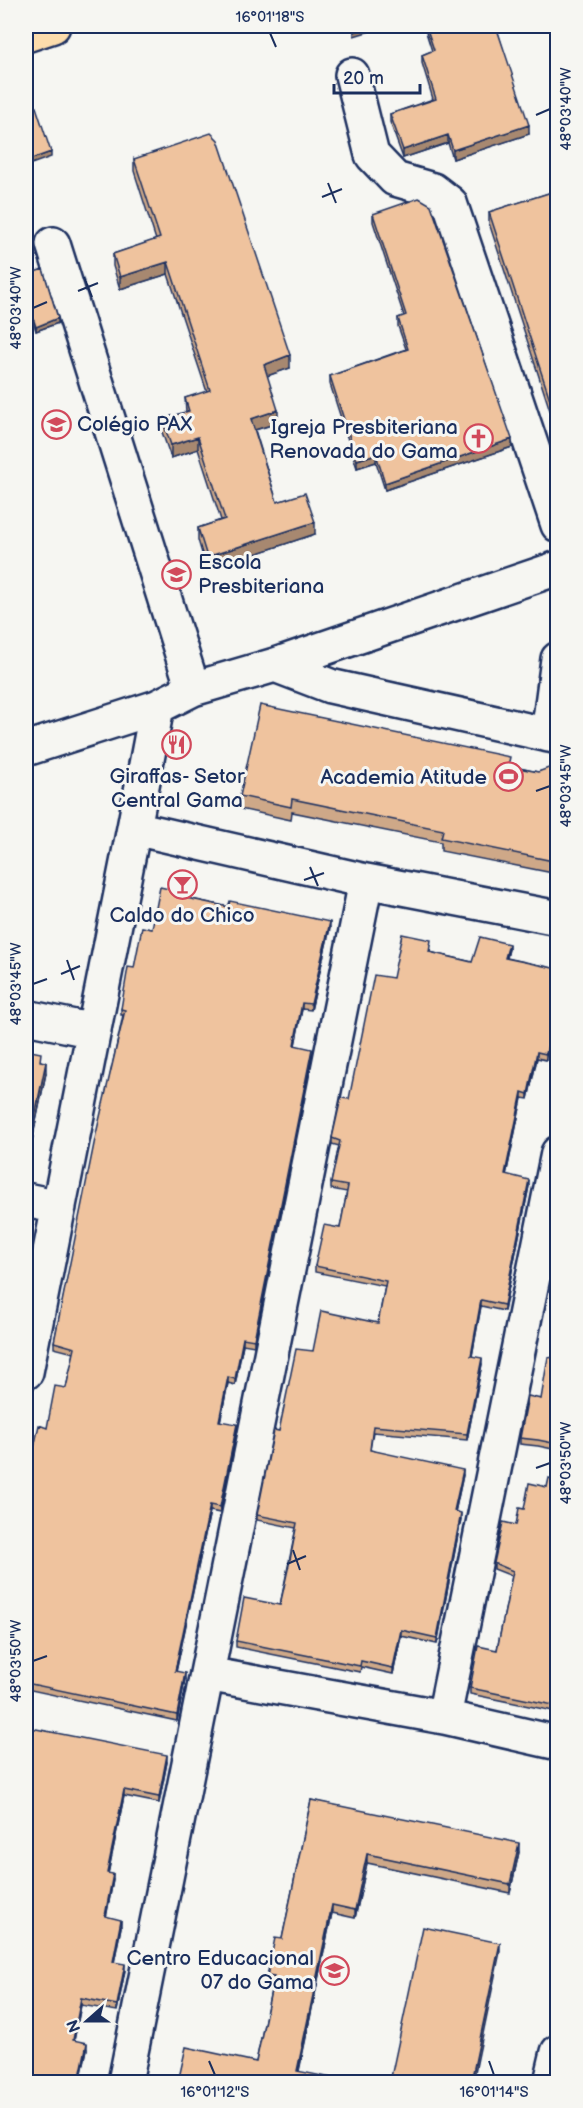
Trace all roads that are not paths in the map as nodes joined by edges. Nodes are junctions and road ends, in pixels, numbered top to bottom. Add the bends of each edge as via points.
1 (53, 26) edge
2 (26, 35) edge
3 (352, 75) dead end
4 (53, 244) dead end
5 (558, 525) edge
6 (558, 568) edge
7 (558, 659) edge
8 (275, 665) junction
9 (193, 689) junction
10 (157, 707) junction
11 (553, 736) edge
12 (26, 749) edge
13 (134, 828) junction
14 (366, 881) junction
15 (558, 918) edge
16 (26, 1017) edge
17 (94, 1031) junction
18 (558, 1153) edge
19 (26, 1200) edge
20 (59, 1207) junction
21 (26, 1372) edge
22 (207, 1674) junction
23 (444, 1717) junction
24 (558, 1743) edge
25 (558, 2052) edge
26 (125, 2082) edge
27 (551, 2082) edge

1 - 2 main road
3 - 5 street via 372,155 395,179 433,190 450,203
4 - 9 street
6 - 8 street
7 - 11 street
8 - 9 street
8 - 11 street via 330,686
9 - 10 street
10 - 12 street
10 - 13 street
13 - 14 street
13 - 17 street
14 - 15 street
14 - 22 street
16 - 17 street
17 - 20 street
18 - 23 street
19 - 20 street
20 - 21 street
22 - 23 street
22 - 26 street
23 - 24 street
25 - 27 street

